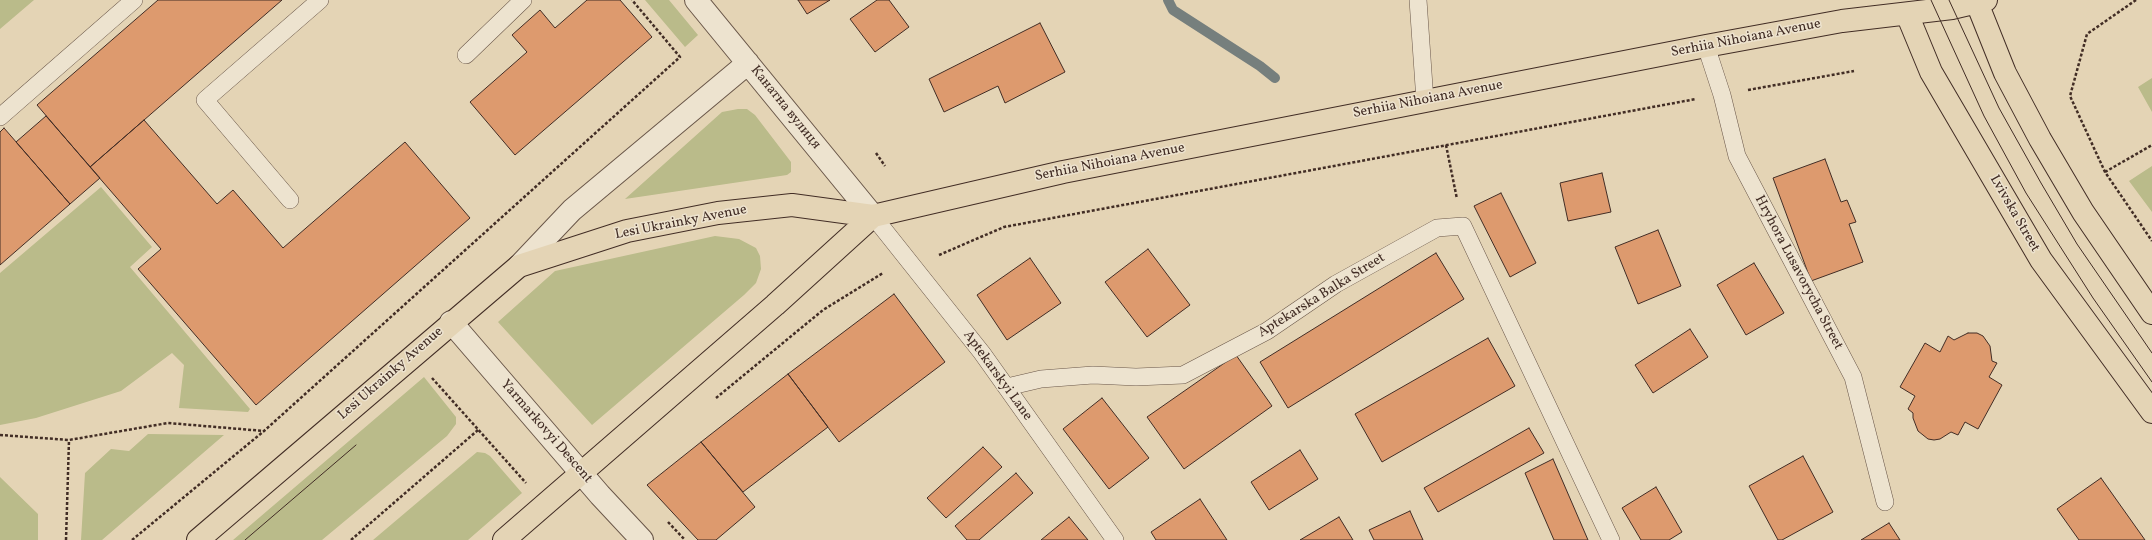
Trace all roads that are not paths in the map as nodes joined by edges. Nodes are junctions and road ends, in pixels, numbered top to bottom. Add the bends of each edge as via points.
1 (134, 0) edge
2 (320, 0) edge
3 (523, 0) edge
4 (696, 0) edge
5 (1418, 0) edge
6 (1980, 1) edge
7 (1905, 7) edge
8 (1706, 46) junction
9 (466, 55) dead end
10 (748, 63) junction
11 (1424, 101) junction
12 (0, 117) edge
13 (290, 200) dead end
14 (873, 216) junction
15 (519, 266) junction
16 (2152, 313) edge
17 (451, 322) junction
18 (1007, 387) junction
19 (2152, 412) edge
20 (582, 474) junction
21 (1885, 502) dead end
22 (198, 540) edge
23 (504, 540) edge
24 (642, 540) edge
25 (1115, 540) edge
26 (1611, 540) edge

1 - 12 lane
2 - 13 lane via 205,100
3 - 9 lane
4 - 10 street, Канатна вулиця
5 - 11 lane
6 - 7 main road, Serhiia Nihoiana Avenue
6 - 16 main road via 2004,73 2040,139 2083,212
7 - 8 main road, Serhiia Nihoiana Avenue
7 - 19 main road, Lvivska Street via 1931,72 2041,260
8 - 11 main road, Serhiia Nihoiana Avenue
8 - 21 lane, Hryhora Lusavorycha Street via 1722,95 1737,156 1853,377
10 - 14 street, Канатна вулиця
10 - 15 street via 572,210
11 - 14 main road, Serhiia Nihoiana Avenue via 1063,172
14 - 15 main road, Lesi Ukrainky Avenue via 792,205 718,213 626,231
14 - 18 lane, Aptekarskyi Lane
14 - 20 main road
15 - 17 main road, Lesi Ukrainky Avenue
17 - 20 street, Yarmarkovyi Descent
17 - 22 main road, Lesi Ukrainky Avenue
18 - 25 lane, Aptekarskyi Lane
18 - 26 lane, Aptekarska Balka Street via 1041,379 1182,375 1267,331 1336,284 1437,228 1463,226
20 - 23 main road
20 - 24 street, Yarmarkovyi Descent

